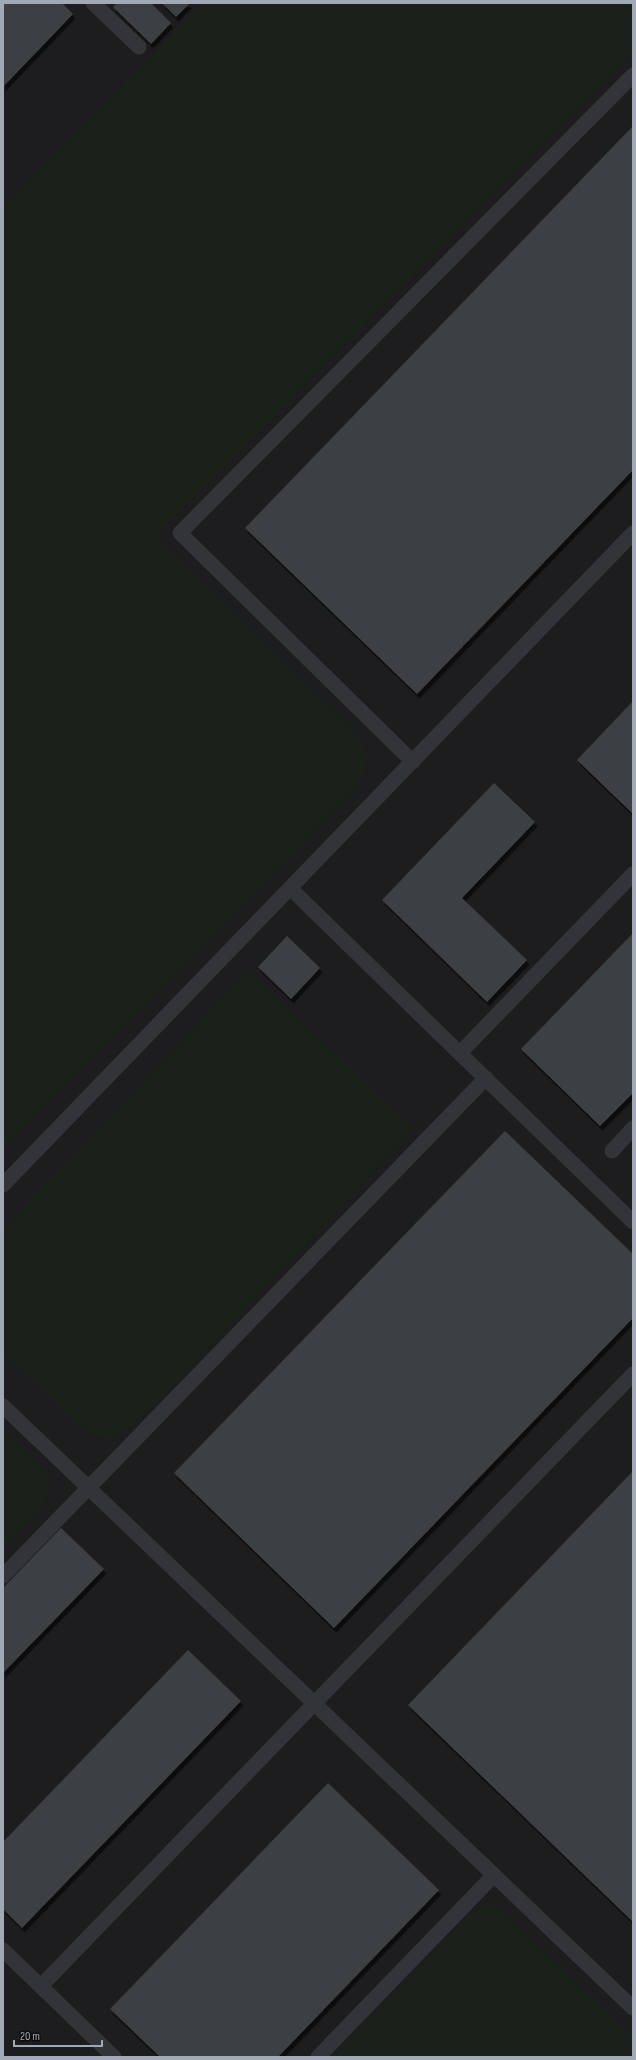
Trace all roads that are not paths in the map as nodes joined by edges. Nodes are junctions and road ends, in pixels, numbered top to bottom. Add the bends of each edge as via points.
1 (93, 3) edge
2 (138, 47) dead end
3 (633, 75) edge
4 (633, 534) edge
5 (413, 762) junction
6 (633, 874) edge
7 (290, 888) junction
8 (460, 1053) junction
9 (486, 1078) junction
10 (633, 1128) edge
11 (612, 1151) dead end
12 (3, 1185) edge
13 (633, 1222) edge
14 (633, 1374) edge
15 (3, 1406) edge
16 (88, 1488) junction
17 (3, 1576) edge
18 (314, 1704) junction
19 (494, 1875) junction
20 (3, 1950) edge
21 (41, 1986) junction
22 (633, 2008) edge
23 (114, 2057) edge
24 (318, 2057) edge

1 - 2 lane
3 - 5 lane via 180,533
4 - 5 lane
5 - 7 lane
6 - 8 lane
7 - 8 lane
7 - 12 lane
8 - 9 lane
9 - 13 lane
9 - 16 lane
10 - 11 lane
14 - 18 lane
15 - 16 lane
16 - 17 lane
16 - 18 lane
18 - 19 lane
18 - 21 lane
19 - 22 lane
19 - 24 lane
20 - 21 lane
21 - 23 lane

